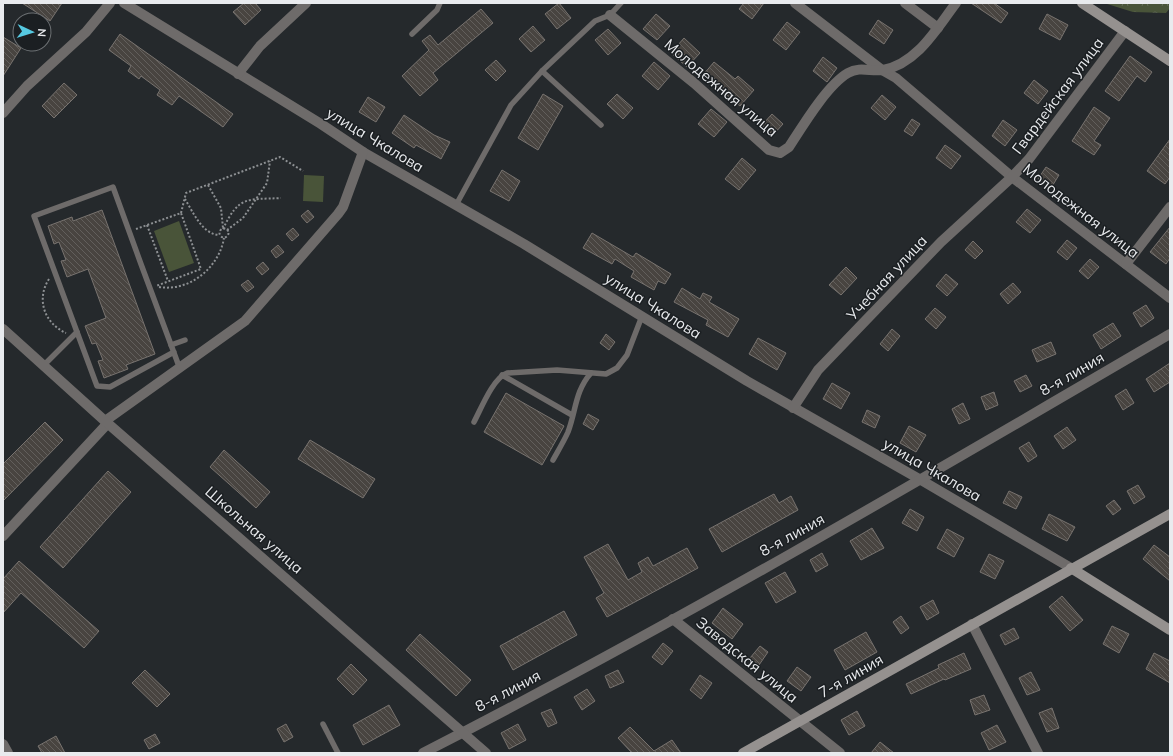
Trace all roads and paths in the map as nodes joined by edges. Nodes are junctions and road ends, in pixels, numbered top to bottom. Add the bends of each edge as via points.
1 (110, 3) edge
2 (124, 3) edge
3 (306, 3) edge
4 (440, 3) edge
5 (621, 3) edge
6 (795, 3) edge
7 (905, 3) edge
8 (956, 3) edge
9 (1082, 3) edge
10 (610, 15) junction
11 (938, 28) junction
12 (1126, 32) junction
13 (412, 34) dead end
14 (1170, 61) edge
15 (882, 70) junction
16 (542, 71) junction
17 (238, 74) junction
18 (3, 113) edge
19 (601, 125) dead end
20 (363, 152) junction
21 (270, 161) junction
22 (303, 171) dead end
23 (1012, 177) junction
24 (208, 185) junction
25 (185, 198) junction
26 (281, 198) dead end
27 (256, 200) junction
28 (456, 205) junction
29 (1170, 207) edge
30 (181, 213) junction
31 (147, 225) junction
32 (223, 229) junction
33 (227, 230) junction
34 (129, 232) junction
35 (219, 235) junction
36 (224, 238) junction
37 (1126, 264) junction
38 (54, 272) junction
39 (168, 281) junction
40 (1170, 298) edge
41 (642, 316) junction
42 (3, 329) edge
43 (75, 333) junction
44 (1170, 334) edge
45 (185, 340) dead end
46 (171, 345) junction
47 (174, 352) junction
48 (43, 366) junction
49 (180, 368) junction
50 (591, 373) junction
51 (502, 375) junction
52 (794, 408) junction
53 (572, 415) junction
54 (107, 422) junction
55 (474, 422) dead end
56 (554, 460) dead end
57 (920, 480) junction
58 (1170, 514) edge
59 (3, 536) edge
60 (1071, 568) junction
61 (674, 619) junction
62 (972, 624) junction
63 (1170, 630) edge
64 (800, 722) junction
65 (322, 724) dead end
66 (463, 732) junction
67 (3, 744) edge
68 (8, 753) edge
69 (338, 753) edge
70 (423, 753) edge
71 (486, 753) edge
72 (743, 753) edge
73 (840, 753) edge
74 (1038, 753) edge

1 - 18 street via 86,32 27,86
2 - 17 street, улица Чкалова
3 - 17 street via 260,46
4 - 13 lane via 437,10
5 - 10 lane
6 - 15 street, Молодежная улица
7 - 11 street
8 - 11 street, Молодежная улица
9 - 12 main road, Гвардейская улица
10 - 15 street, Молодежная улица via 694,83 769,150 780,153 789,147 830,89 847,73 860,69
10 - 16 lane via 595,21
11 - 15 street, Молодежная улица via 915,54 901,64
12 - 14 main road, Гвардейская улица
12 - 23 street, Гвардейская улица via 1029,159
15 - 23 street, Молодежная улица via 896,78
16 - 19 lane
16 - 28 lane via 511,105
17 - 20 street, улица Чкалова
20 - 28 street, улица Чкалова
20 - 49 street via 343,207 338,214 245,322
21 - 22 path via 280,157
21 - 24 path
21 - 27 path via 267,183
23 - 37 street, Молодежная улица
23 - 52 street, Учебная улица via 941,242 818,370
24 - 25 path via 186,193
24 - 32 path via 221,208
25 - 30 path
25 - 35 path via 204,228
26 - 27 path
27 - 32 path via 247,200 240,204 230,215
27 - 33 path via 242,218
28 - 41 street, улица Чкалова
29 - 37 street
30 - 31 path
30 - 39 path via 201,269
31 - 34 path
31 - 39 path
32 - 33 path
32 - 35 path
33 - 36 path via 227,236
34 - 38 lane via 113,187 34,216
34 - 46 lane
35 - 36 path
36 - 39 path via 216,259 206,272 180,287 169,289 154,286
37 - 40 street, Молодежная улица
38 - 43 lane
38 - 43 path via 44,287 44,312 60,330
41 - 50 lane via 627,355 617,368 606,374
41 - 52 street, улица Чкалова
42 - 48 street, Школьная улица
43 - 47 lane via 97,386 110,387
43 - 48 lane
44 - 57 street, 8-я линия
45 - 46 lane
46 - 47 lane
47 - 49 lane
48 - 54 street, Школьная улица
49 - 54 street
50 - 51 lane via 557,370
50 - 53 lane via 583,382
51 - 53 lane
51 - 55 lane via 494,384
52 - 57 street, улица Чкалова
53 - 56 lane
54 - 59 street
54 - 66 street, Школьная улица
57 - 60 street, улица Чкалова
57 - 61 street, 8-я линия
58 - 60 main road, 7-я линия
60 - 62 main road, 7-я линия
60 - 63 main road, улица Чкалова
61 - 64 street, Заводская улица
61 - 66 street, 8-я линия
62 - 64 main road, 7-я линия
62 - 74 street
64 - 72 main road, 7-я линия
64 - 73 street, Заводская улица
65 - 69 lane
66 - 70 street, 8-я линия
66 - 71 street, Школьная улица
67 - 68 street

